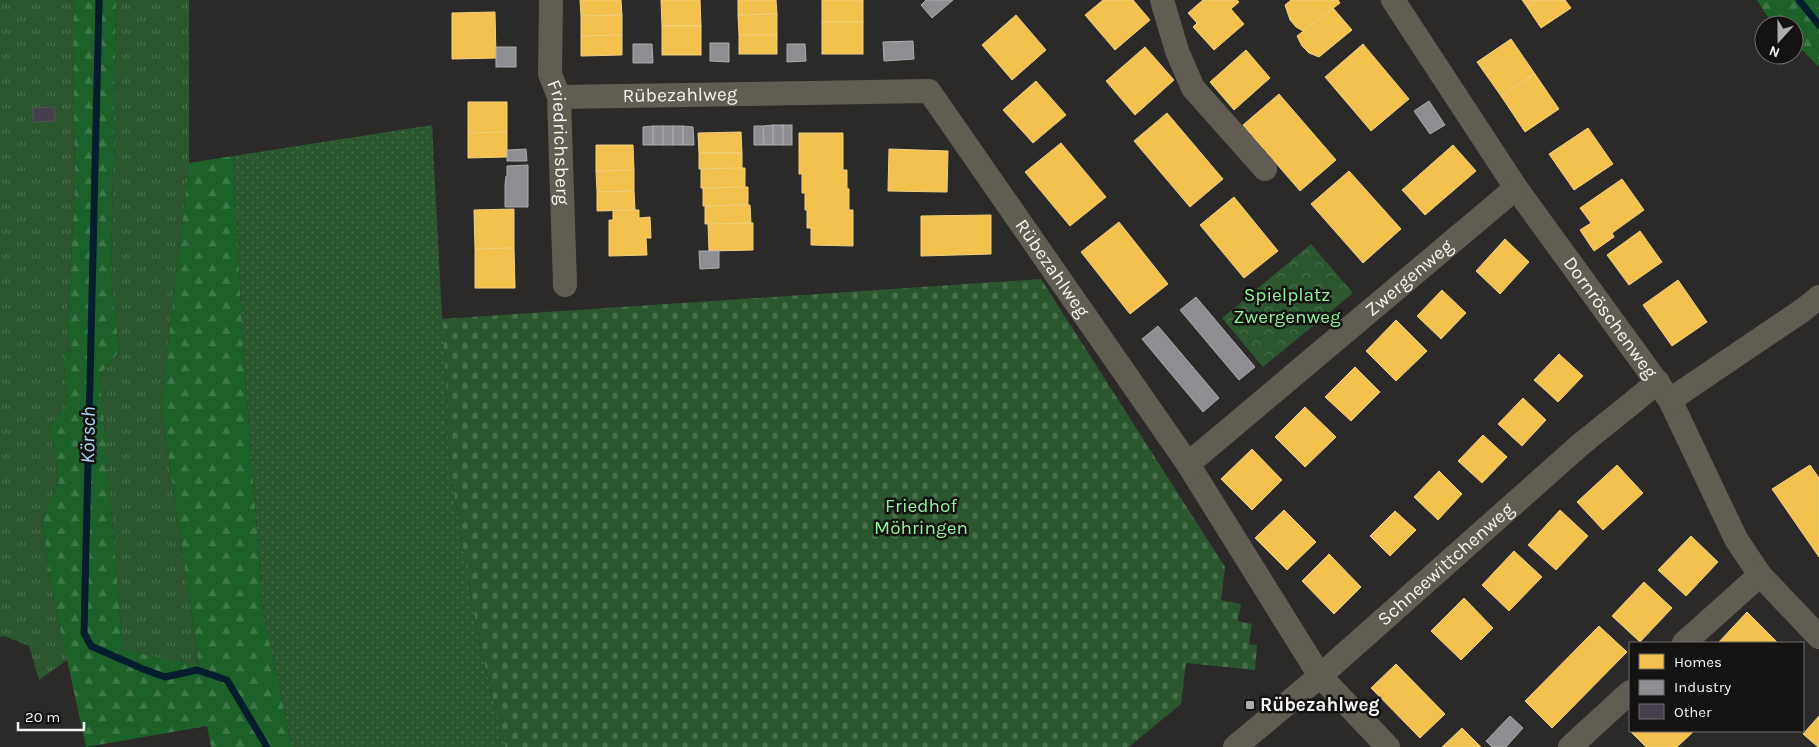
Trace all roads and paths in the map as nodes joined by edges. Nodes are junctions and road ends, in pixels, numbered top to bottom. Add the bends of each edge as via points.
1 (551, 0) edge
2 (1162, 0) edge
3 (1393, 0) edge
4 (559, 97) junction
5 (1265, 169) dead end
6 (1516, 188) junction
7 (565, 285) dead end
8 (1819, 297) edge
9 (1664, 391) junction
10 (1188, 464) junction
11 (1760, 574) junction
12 (1819, 637) edge
13 (1685, 642) edge
14 (1320, 676) junction
15 (1629, 693) edge
16 (1235, 747) edge
17 (1388, 747) edge
18 (1570, 747) edge

1 - 4 street, Friedrichsberg via 550,74
2 - 5 street via 1177,51 1193,88
3 - 6 street, Dornröschenweg
4 - 7 street, Friedrichsberg
4 - 10 street, Rübezahlweg via 929,91
6 - 9 street, Dornröschenweg
6 - 10 street, Zwergenweg
8 - 9 street, Schneewittchenweg via 1795,316
9 - 11 street, Dornröschenweg via 1736,539
9 - 14 street, Schneewittchenweg via 1580,445
10 - 14 street, Rübezahlweg
11 - 12 street, Dornröschenweg
11 - 13 street
14 - 16 street, Schneewittchenweg
14 - 17 street, Rübezahlweg
15 - 18 street

